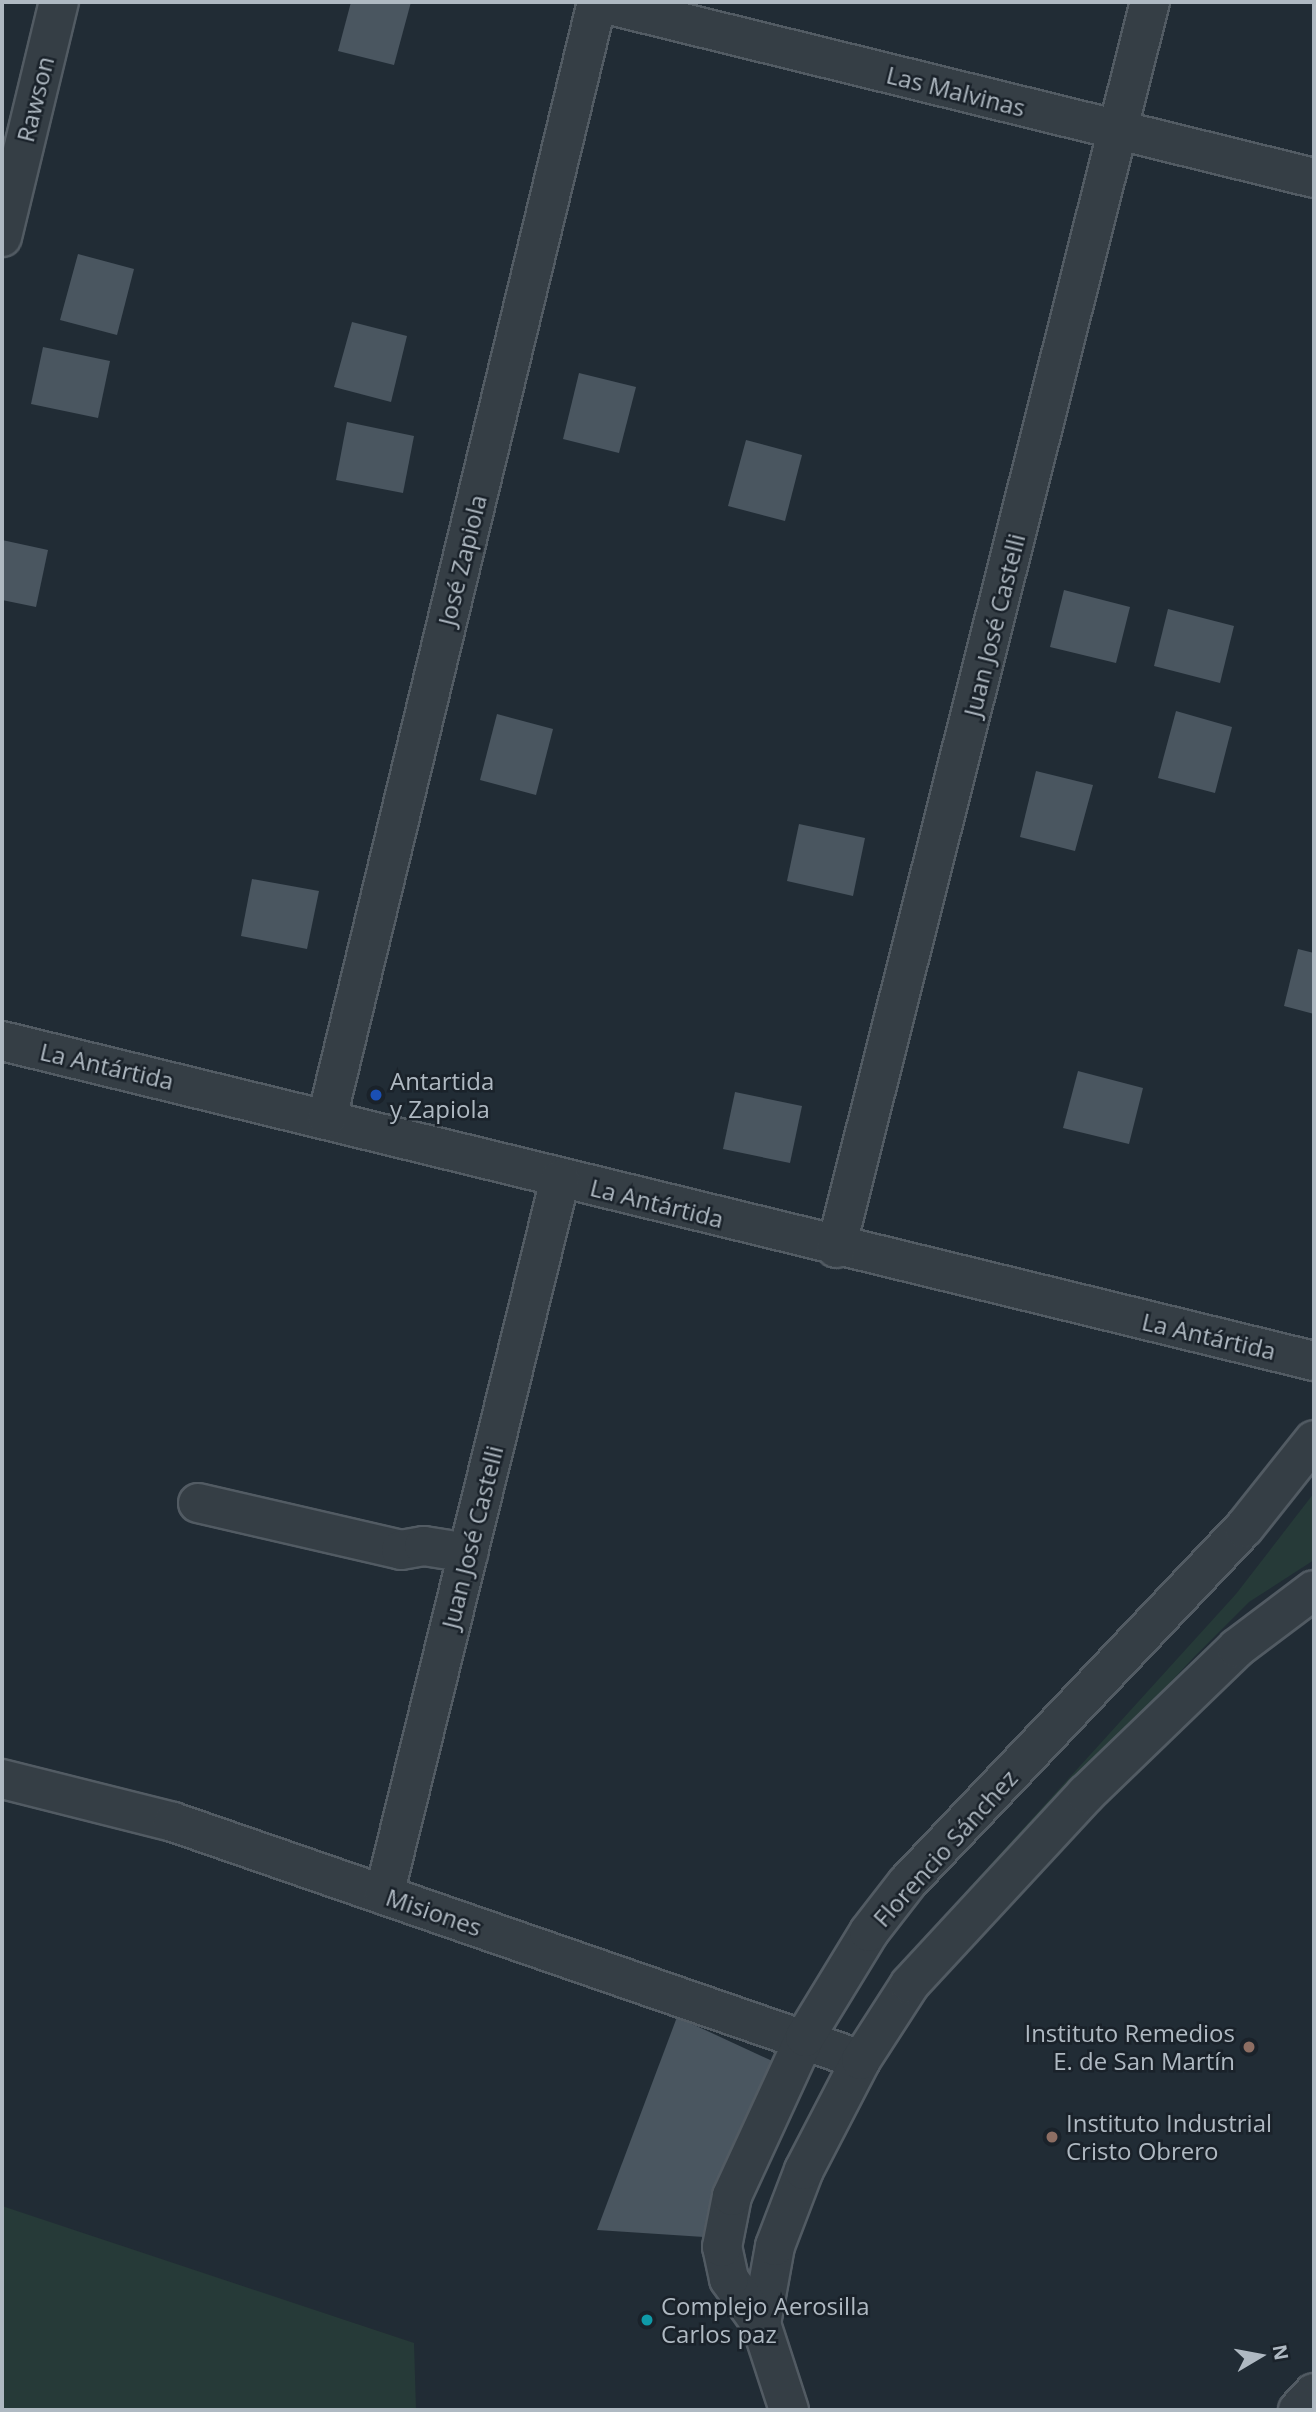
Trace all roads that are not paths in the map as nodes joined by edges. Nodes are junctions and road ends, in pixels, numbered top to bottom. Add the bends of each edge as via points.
1 (59, 2) edge
2 (597, 2) edge
3 (1150, 2) edge
4 (1119, 132) junction
5 (1314, 178) edge
6 (2, 237) edge
7 (2, 1041) edge
8 (327, 1118) junction
9 (559, 1179) junction
10 (836, 1248) junction
11 (1314, 1361) edge
12 (1314, 1440) edge
13 (198, 1503) dead end
14 (468, 1553) junction
15 (1314, 1590) edge
16 (2, 1779) edge
17 (384, 1895) junction
18 (805, 2037) junction
19 (861, 2060) junction
20 (761, 2324) junction
21 (1314, 2393) edge
22 (789, 2410) edge
23 (1298, 2410) edge

1 - 6 street, Rawson
2 - 4 street, Las Malvinas
2 - 8 street, José Zapiola
3 - 4 street, Juan José Castelli
4 - 5 street, Las Malvinas
4 - 10 street, Juan José Castelli
7 - 8 street, La Antártida
8 - 9 street, La Antártida
9 - 10 street, La Antártida
9 - 14 street, Juan José Castelli
10 - 11 street, La Antártida
12 - 18 street, Florencio Sánchez via 1244,1528 907,1883 869,1932
13 - 14 street via 401,1550 424,1546
14 - 17 street, Juan José Castelli
15 - 19 street, Florencio Sánchez via 1237,1648 1086,1794 938,1950
16 - 17 street, Misiones via 173,1822
17 - 18 street, Misiones
18 - 19 street, Misiones
18 - 20 street, Florencio Sánchez via 733,2196 722,2247 729,2279
19 - 20 street, Florencio Sánchez via 804,2170 775,2246
20 - 22 street, Florencio Sánchez
21 - 23 street

